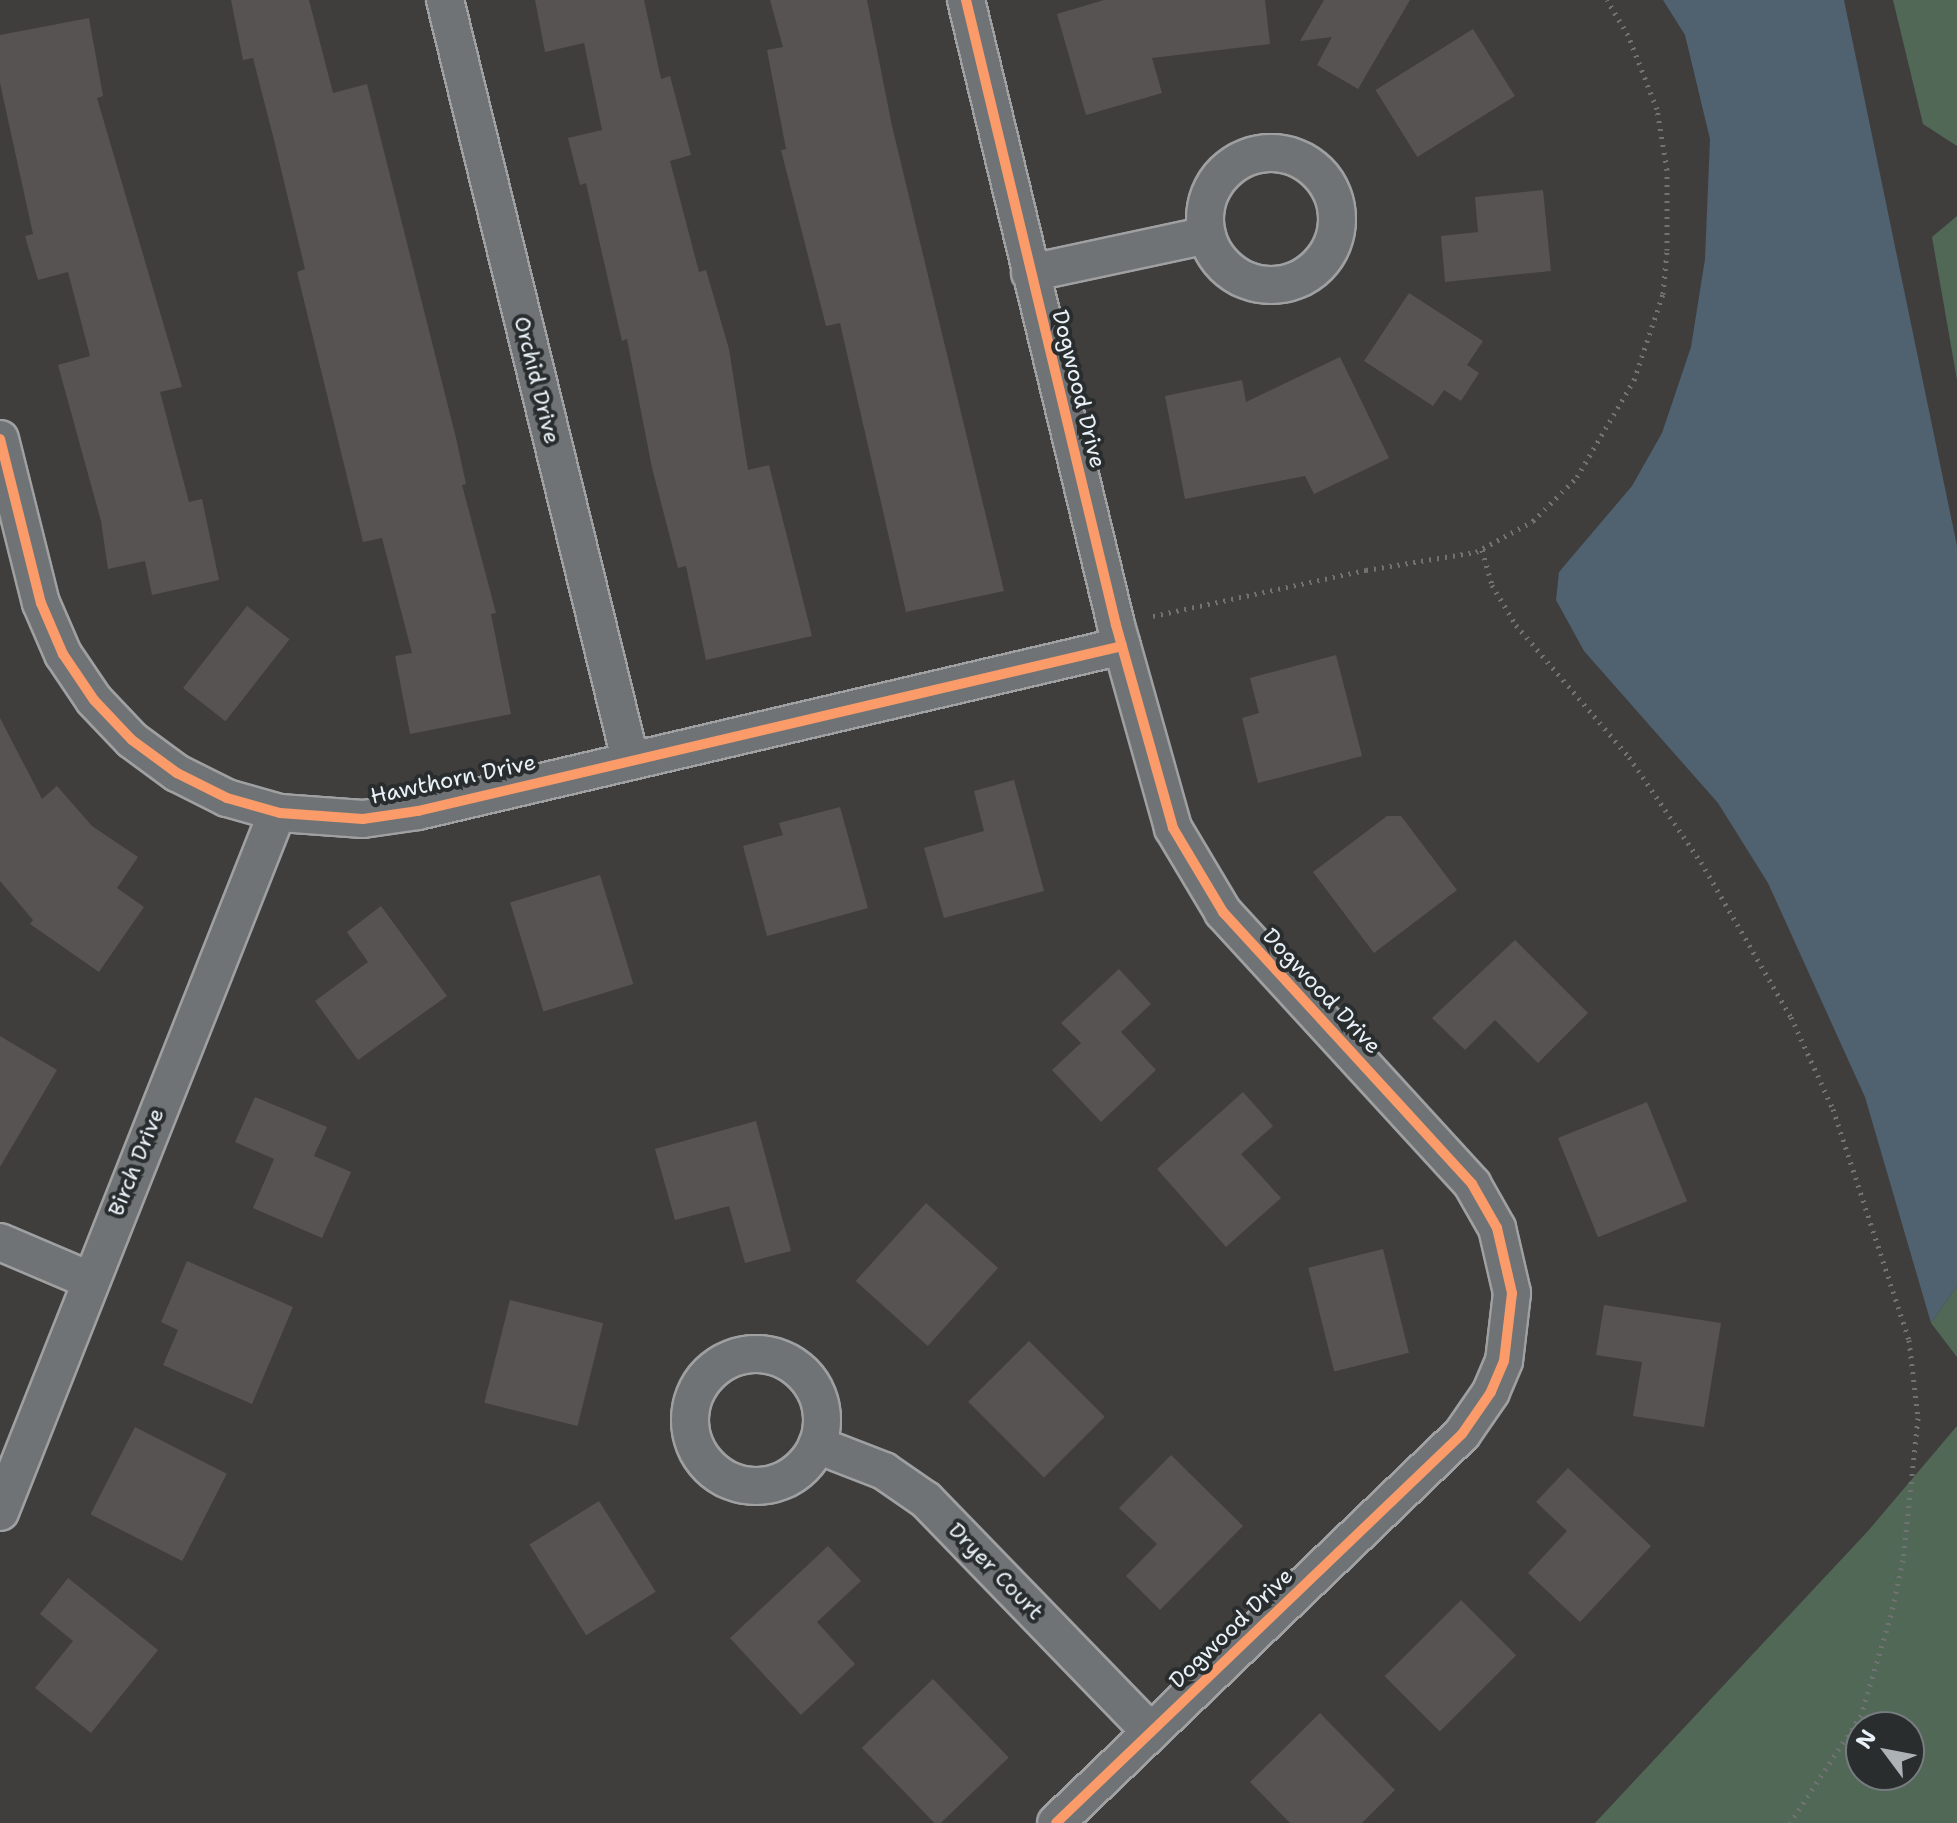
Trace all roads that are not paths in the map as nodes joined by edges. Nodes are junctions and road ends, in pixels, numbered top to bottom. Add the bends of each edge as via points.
1 (445, 0) edge
2 (966, 0) edge
3 (1207, 235) dead end
4 (1030, 273) junction
5 (0, 439) edge
6 (1119, 635) junction
7 (630, 759) junction
8 (277, 813) junction
9 (0, 1242) edge
10 (89, 1280) junction
11 (817, 1445) dead end
12 (0, 1512) edge
13 (1151, 1732) junction
14 (1056, 1823) edge

1 - 7 street, Orchid Drive
2 - 4 street, Dogwood Drive
3 - 4 street
4 - 6 street, Dogwood Drive
5 - 8 street, Hawthorn Drive via 41,603 85,689 132,740 177,773 227,798
6 - 7 street, Hawthorn Drive
6 - 13 street, Dogwood Drive via 1162,798 1204,886 1244,937 1472,1184 1497,1228 1512,1293 1504,1361 1468,1428
7 - 8 street, Hawthorn Drive via 391,816 335,820
8 - 10 street, Birch Drive
9 - 10 street
10 - 12 street, Birch Drive
11 - 13 street, Dryer Court via 895,1477 926,1500
13 - 14 street, Dogwood Drive

